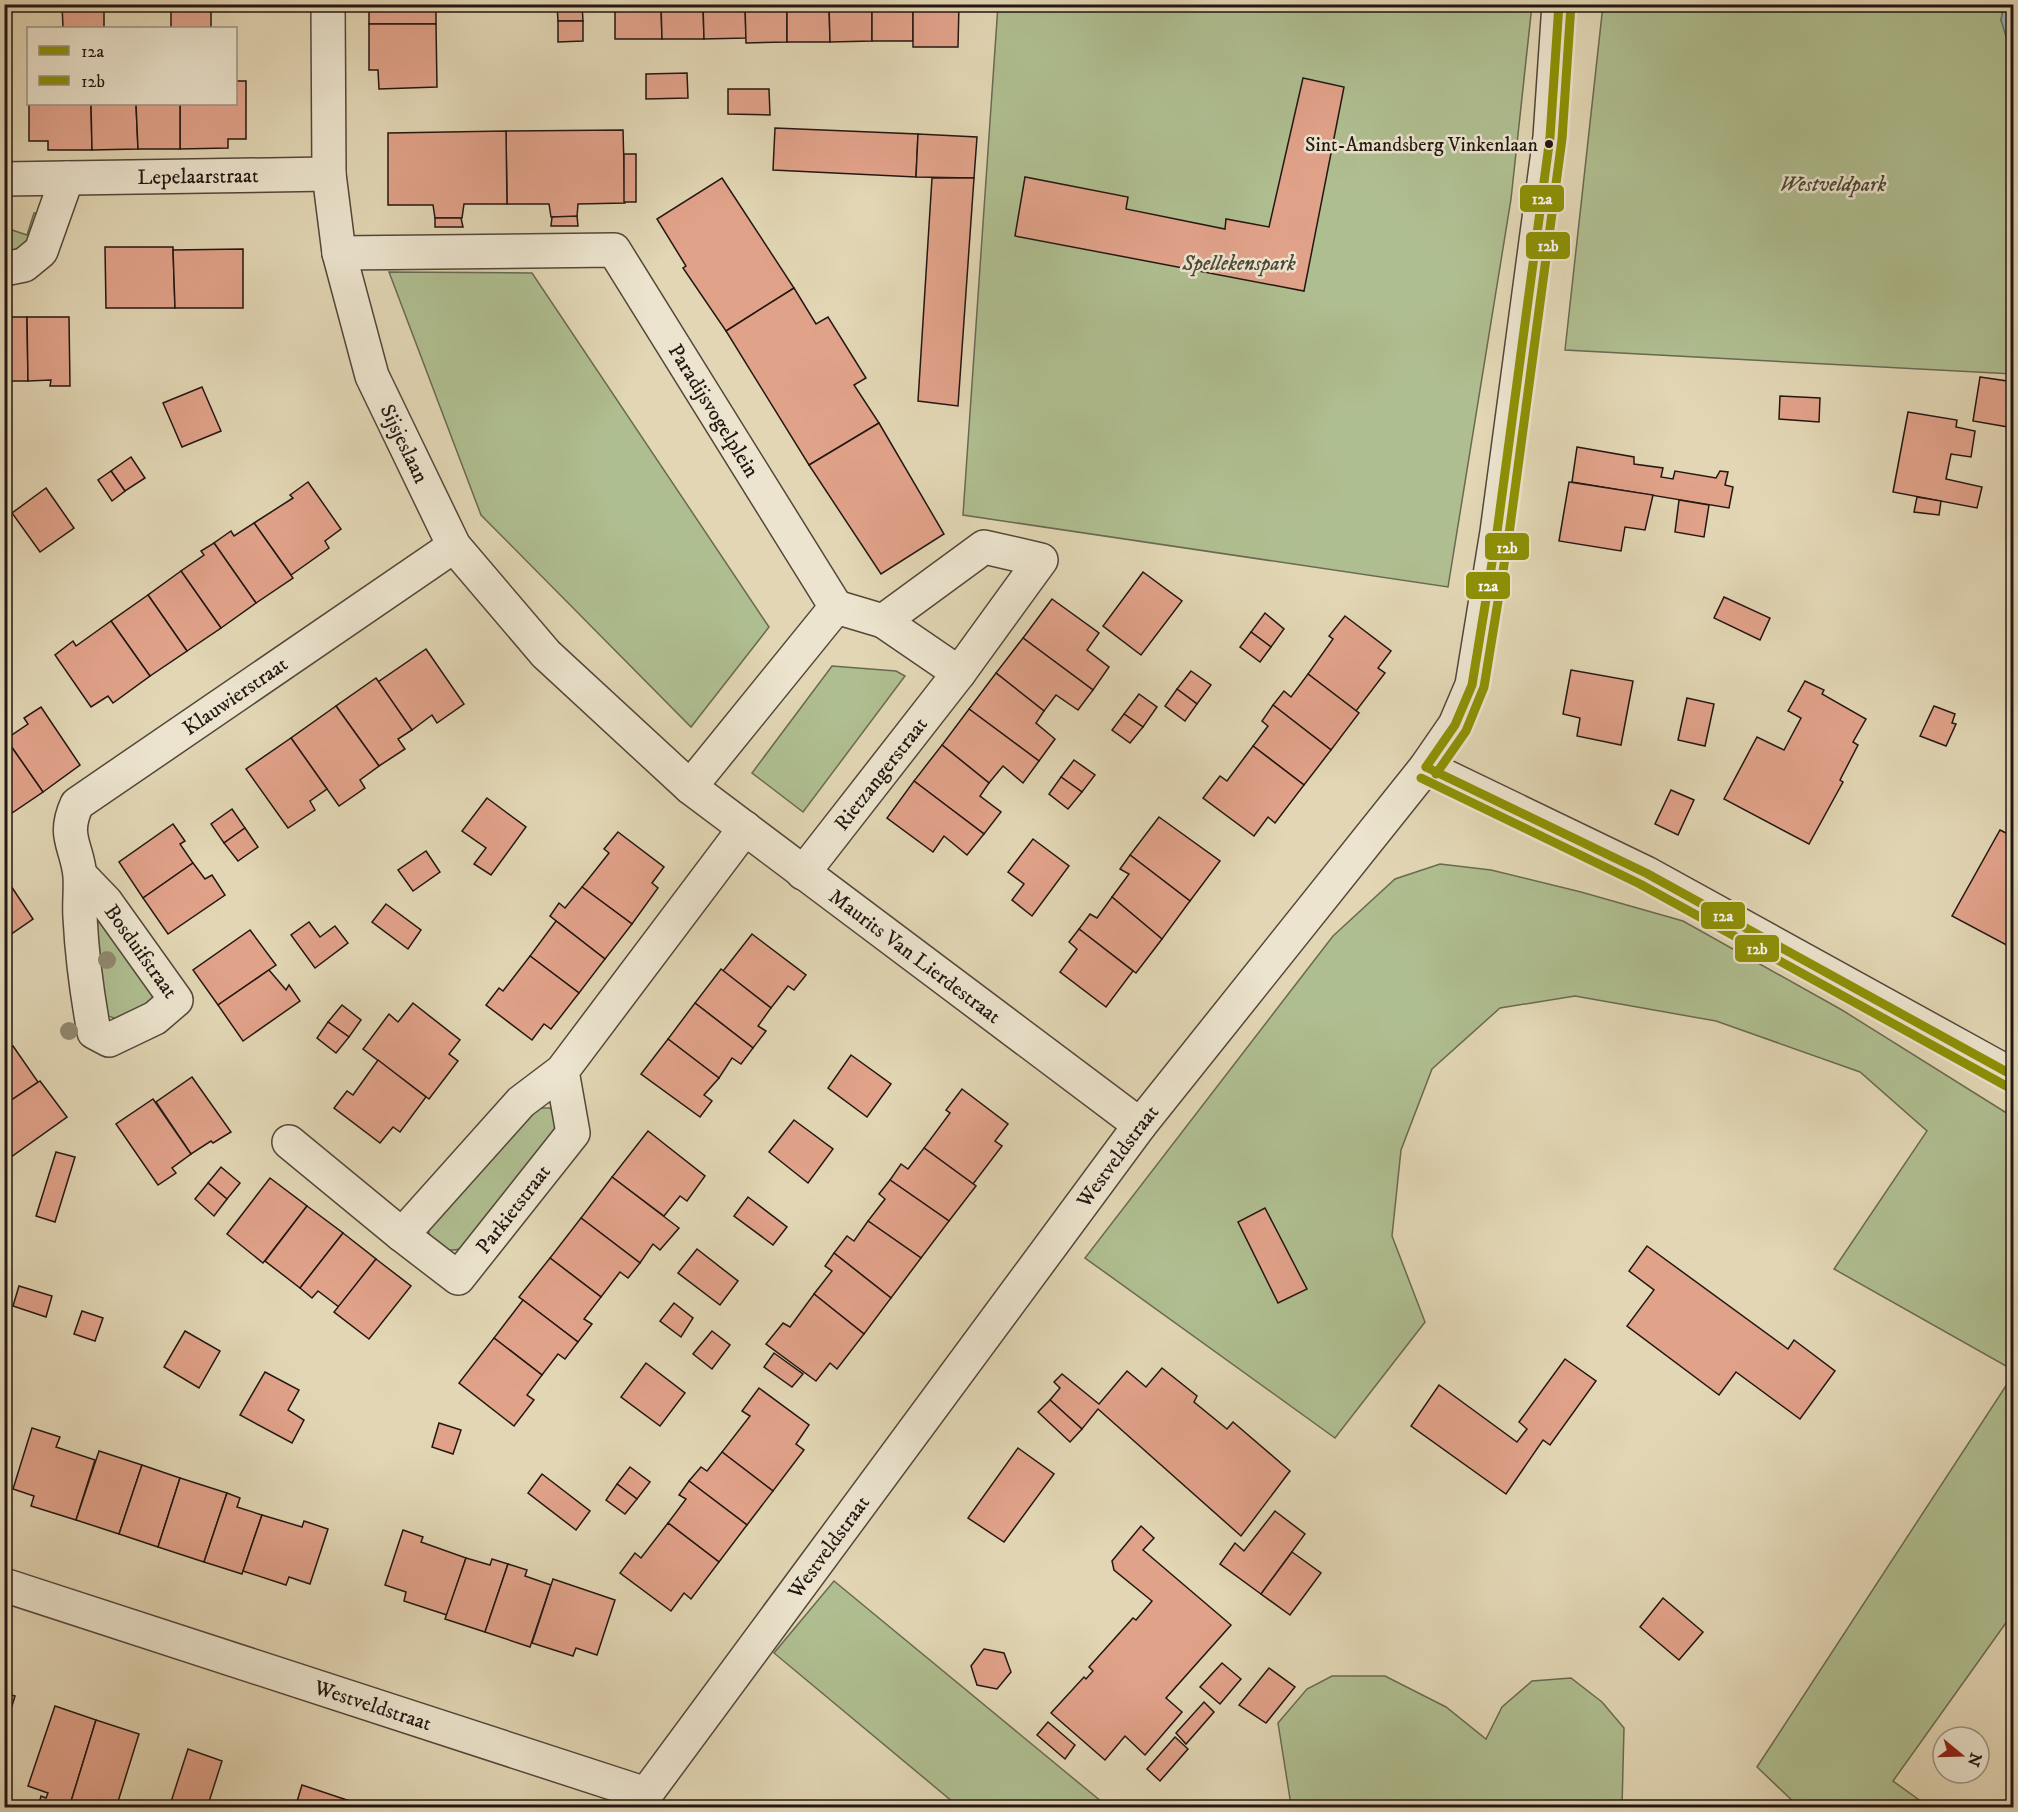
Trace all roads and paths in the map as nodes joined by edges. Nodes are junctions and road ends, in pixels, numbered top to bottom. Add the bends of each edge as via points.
1 (328, 4) edge
2 (1560, 4) edge
3 (329, 174) junction
4 (67, 178) junction
5 (4, 179) edge
6 (339, 253) junction
7 (4, 269) edge
8 (454, 546) junction
9 (836, 607) junction
10 (883, 621) junction
11 (959, 674) junction
12 (1426, 767) junction
13 (690, 787) junction
14 (745, 828) junction
15 (803, 873) junction
16 (80, 875) dead end
17 (562, 1071) junction
18 (2013, 1076) edge
19 (1140, 1125) junction
20 (289, 1142) dead end
21 (402, 1235) junction
22 (4, 1585) edge
23 (644, 1801) edge

1 - 3 street, Sijsjeslaan
2 - 12 street, Westveldstraat via 1548,148 1497,532 1472,685 1455,725
3 - 4 street, Lepelaarstraat
3 - 6 street, Sijsjeslaan
4 - 5 street, Lepelaarstraat
4 - 7 street via 41,251 24,265
6 - 8 street, Sijsjeslaan via 372,376
6 - 9 street, Paradijsvogelplein via 614,250
8 - 13 street, Sijsjeslaan via 546,654
8 - 16 street, Klauwierstraat via 77,804 70,820 70,837
9 - 10 street
9 - 13 street
10 - 11 street
10 - 11 street, Rietzangerstraat via 984,547 1041,560
11 - 15 street, Rietzangerstraat
12 - 18 street via 1646,873
12 - 19 street, Westveldstraat
13 - 14 street, Maurits Van Lierdestraat
14 - 15 street, Maurits Van Lierdestraat
14 - 17 street
15 - 19 street, Maurits Van Lierdestraat
17 - 21 street via 521,1102
17 - 21 street, Parkietstraat via 573,1133 458,1278
19 - 23 street, Westveldstraat
20 - 21 street, Parkietstraat
22 - 23 street, Westveldstraat

